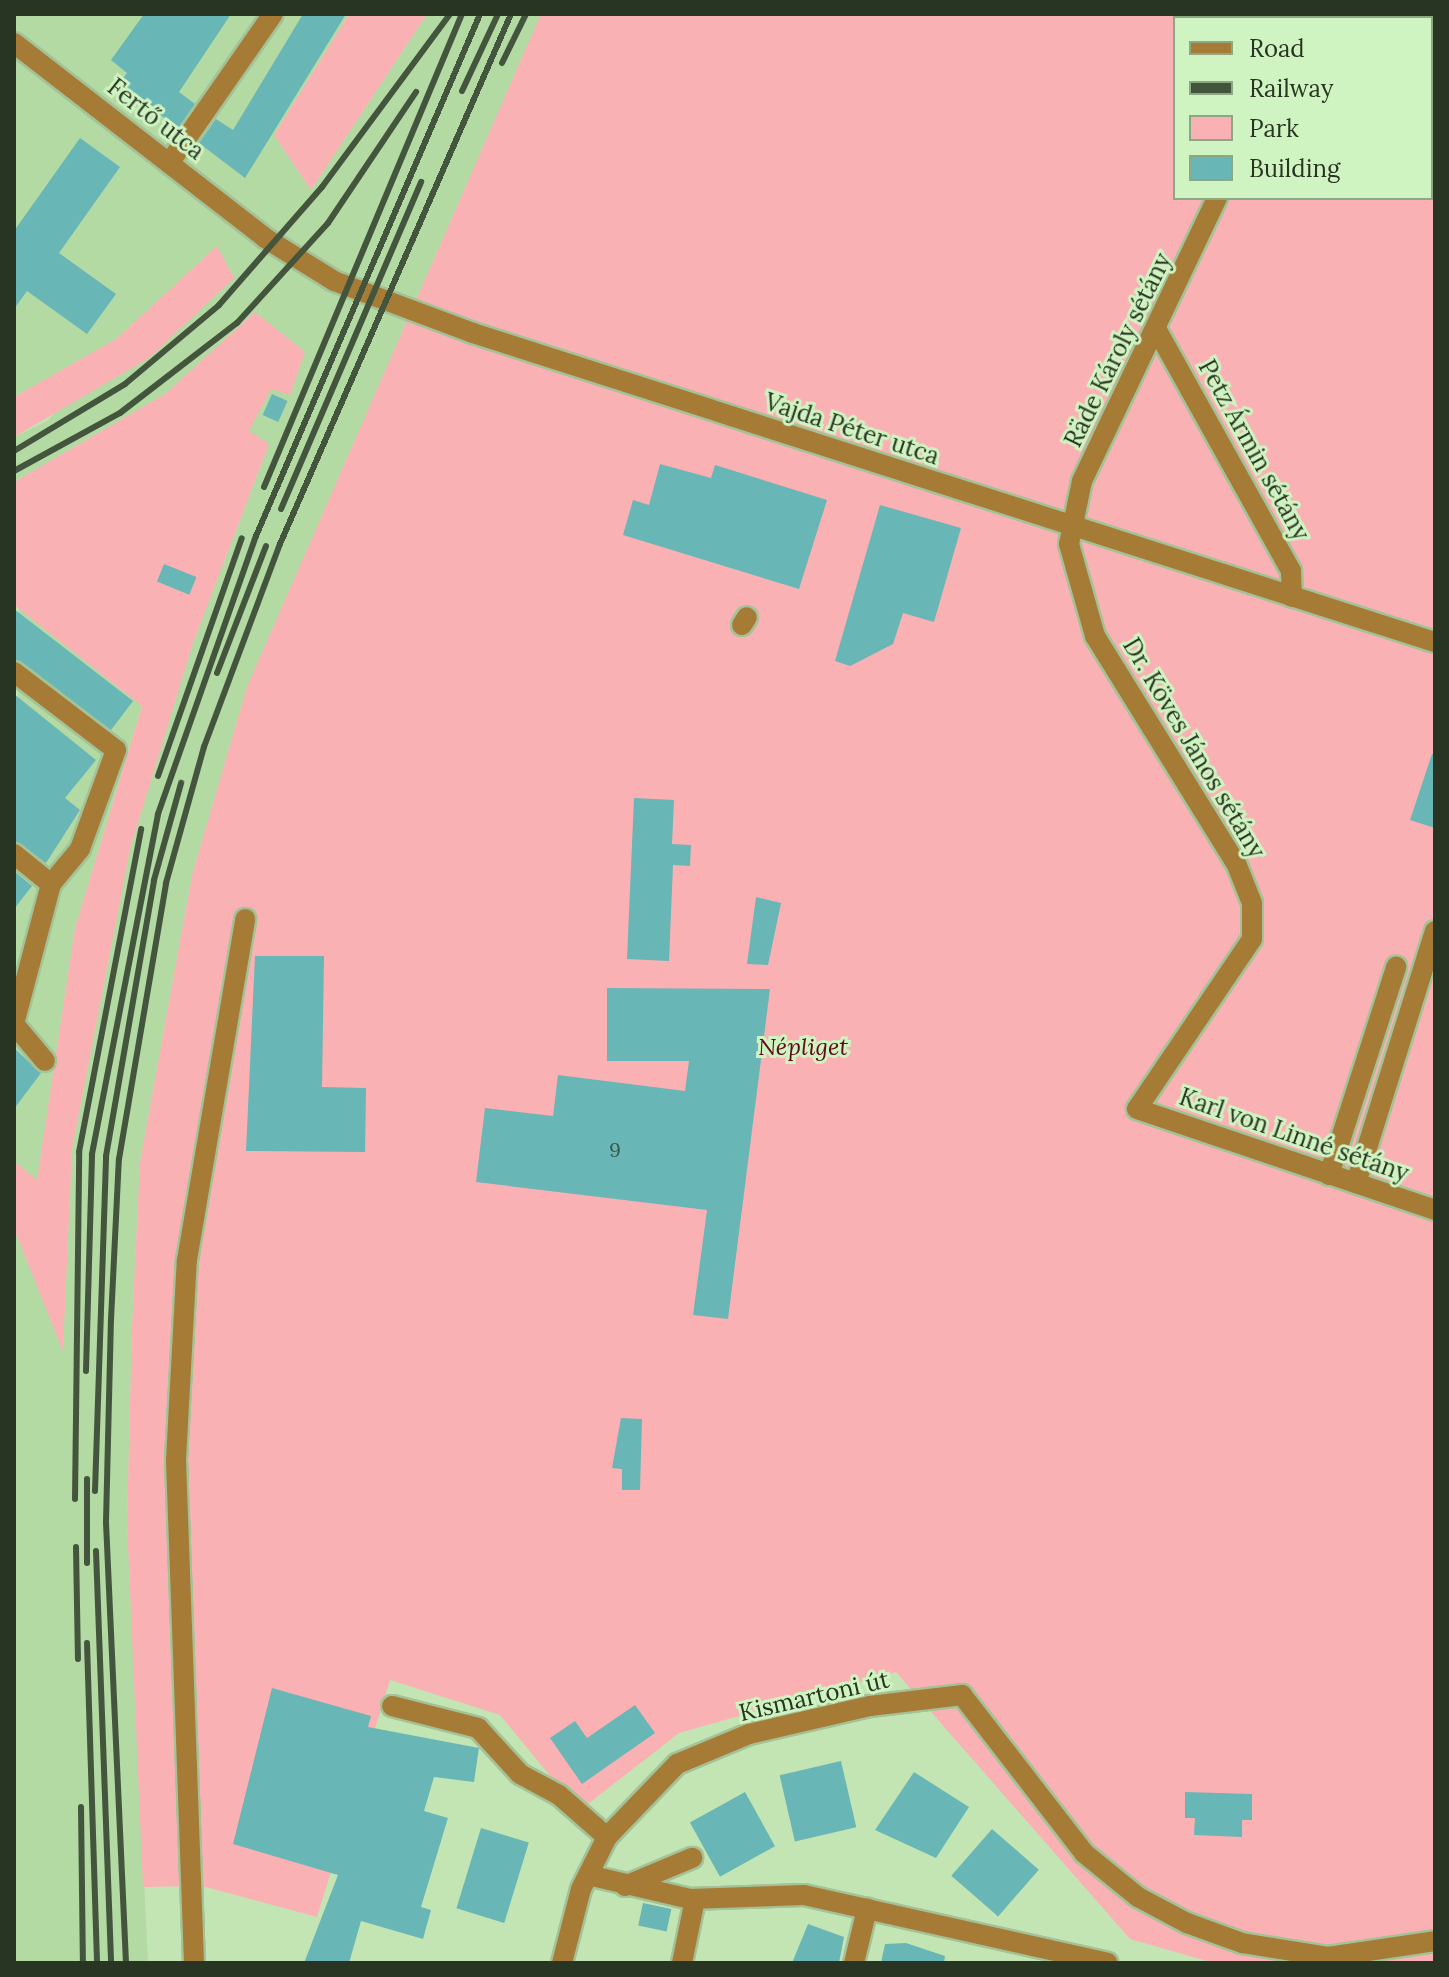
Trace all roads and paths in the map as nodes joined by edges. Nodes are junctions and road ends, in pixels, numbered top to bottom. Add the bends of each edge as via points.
1 (273, 14) edge
2 (14, 43) edge
3 (170, 162) junction
4 (1216, 200) edge
5 (265, 238) joint
6 (1158, 332) junction
7 (1073, 527) junction
8 (1292, 597) junction
9 (1435, 642) edge
10 (14, 672) edge
11 (14, 854) edge
12 (51, 884) junction
13 (245, 919) dead end
14 (1435, 931) edge
15 (1396, 967) dead end
16 (1385, 1000) junction
17 (1411, 1008) junction
18 (14, 1024) edge
19 (45, 1061) dead end
20 (1137, 1109) joint
21 (1329, 1175) junction
22 (1356, 1183) junction
23 (1433, 1201) edge
24 (392, 1706) dead end
25 (607, 1837) junction
26 (692, 1858) dead end
27 (588, 1875) junction
28 (625, 1886) junction
29 (695, 1899) junction
30 (867, 1909) junction
31 (1435, 1941) edge
32 (1047, 1957) edge
33 (194, 1963) edge
34 (562, 1963) edge
35 (682, 1963) edge
36 (854, 1963) edge
37 (1107, 1963) edge

1 - 3 street
2 - 3 street, Fertő utca
3 - 5 street, Fertő utca
4 - 6 street, Räde Károly sétány
5 - 7 street, Vajda Péter utca via 306,268 407,310
6 - 7 street, Räde Károly sétány via 1082,481
6 - 8 street, Petz Ármin sétány via 1291,571
7 - 8 street, Vajda Péter utca
7 - 20 street, Dr. Köves János sétány via 1071,566 1085,616 1165,758 1236,863 1252,903 1252,939
8 - 9 street, Vajda Péter utca
10 - 12 street via 116,750 80,849
11 - 12 street
12 - 18 street
13 - 33 street via 187,1260 176,1460
14 - 17 street
15 - 16 street
16 - 17 street
16 - 21 street
17 - 22 street
18 - 19 street
20 - 21 street, Karl von Linné sétány
21 - 22 street, Karl von Linné sétány
22 - 23 street, Karl von Linné sétány
24 - 25 street via 478,1728 520,1774 559,1795
25 - 27 street, Kismartoni út
25 - 31 street, Kismartoni út via 677,1764 749,1734 870,1706 962,1695 1084,1853 1138,1897 1187,1923 1242,1943 1328,1957
26 - 28 street
27 - 28 street
27 - 34 street, Kismartoni út
28 - 29 street
29 - 30 street via 804,1895
29 - 35 street
30 - 32 street
30 - 36 street
32 - 37 street

